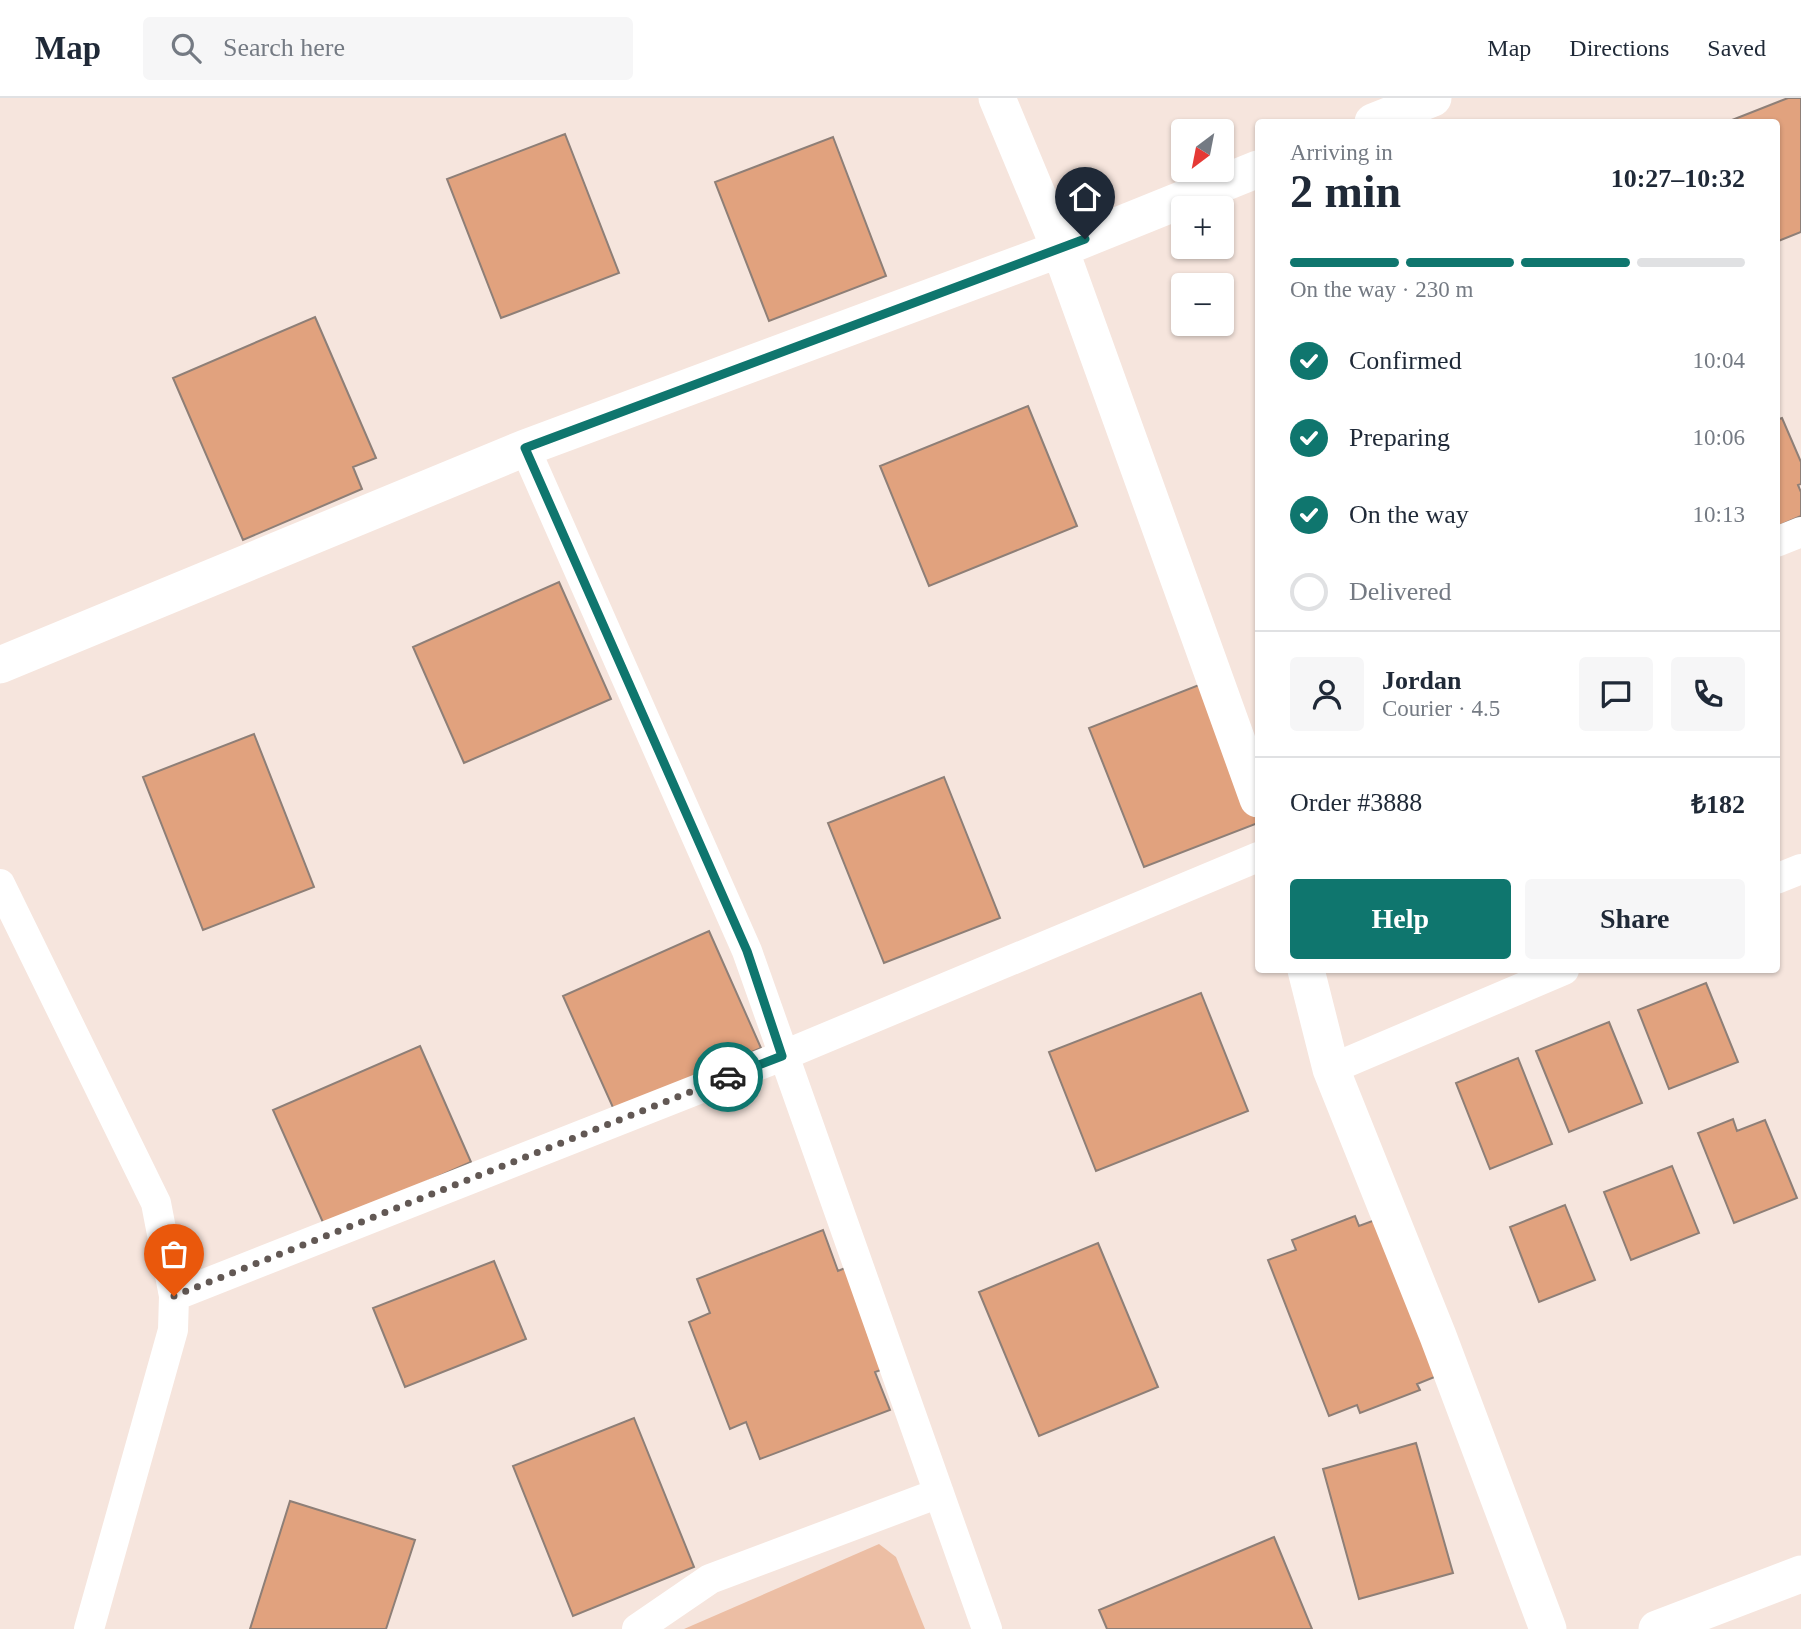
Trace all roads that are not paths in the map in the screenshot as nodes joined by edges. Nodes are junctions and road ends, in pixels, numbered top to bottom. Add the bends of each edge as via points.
1 (997, 98) edge
2 (1433, 98) edge
3 (1380, 119) edge
4 (1255, 170) edge
5 (1060, 249) junction
6 (525, 448) junction
7 (1801, 532) edge
8 (1780, 540) edge
9 (0, 666) edge
10 (1248, 734) edge
11 (1255, 780) edge
12 (1255, 858) edge
13 (1801, 869) edge
14 (1780, 877) edge
15 (0, 884) edge
16 (1307, 973) edge
17 (1557, 973) edge
18 (782, 1056) junction
19 (1331, 1069) junction
20 (174, 1296) junction
21 (939, 1493) junction
22 (1801, 1574) edge
23 (89, 1629) edge
24 (637, 1629) edge
25 (987, 1629) edge
26 (1548, 1629) edge
27 (1657, 1629) edge

1 - 5 street
2 - 3 street
4 - 5 street
5 - 6 street
5 - 10 street
6 - 9 street
6 - 18 street via 747,951
7 - 8 street
10 - 11 street
12 - 18 street
13 - 14 street
15 - 20 street via 156,1203
16 - 19 street
17 - 19 street
18 - 20 street
18 - 21 street
19 - 26 street
20 - 23 street via 173,1330
21 - 24 street via 710,1579
21 - 25 street
22 - 27 street

